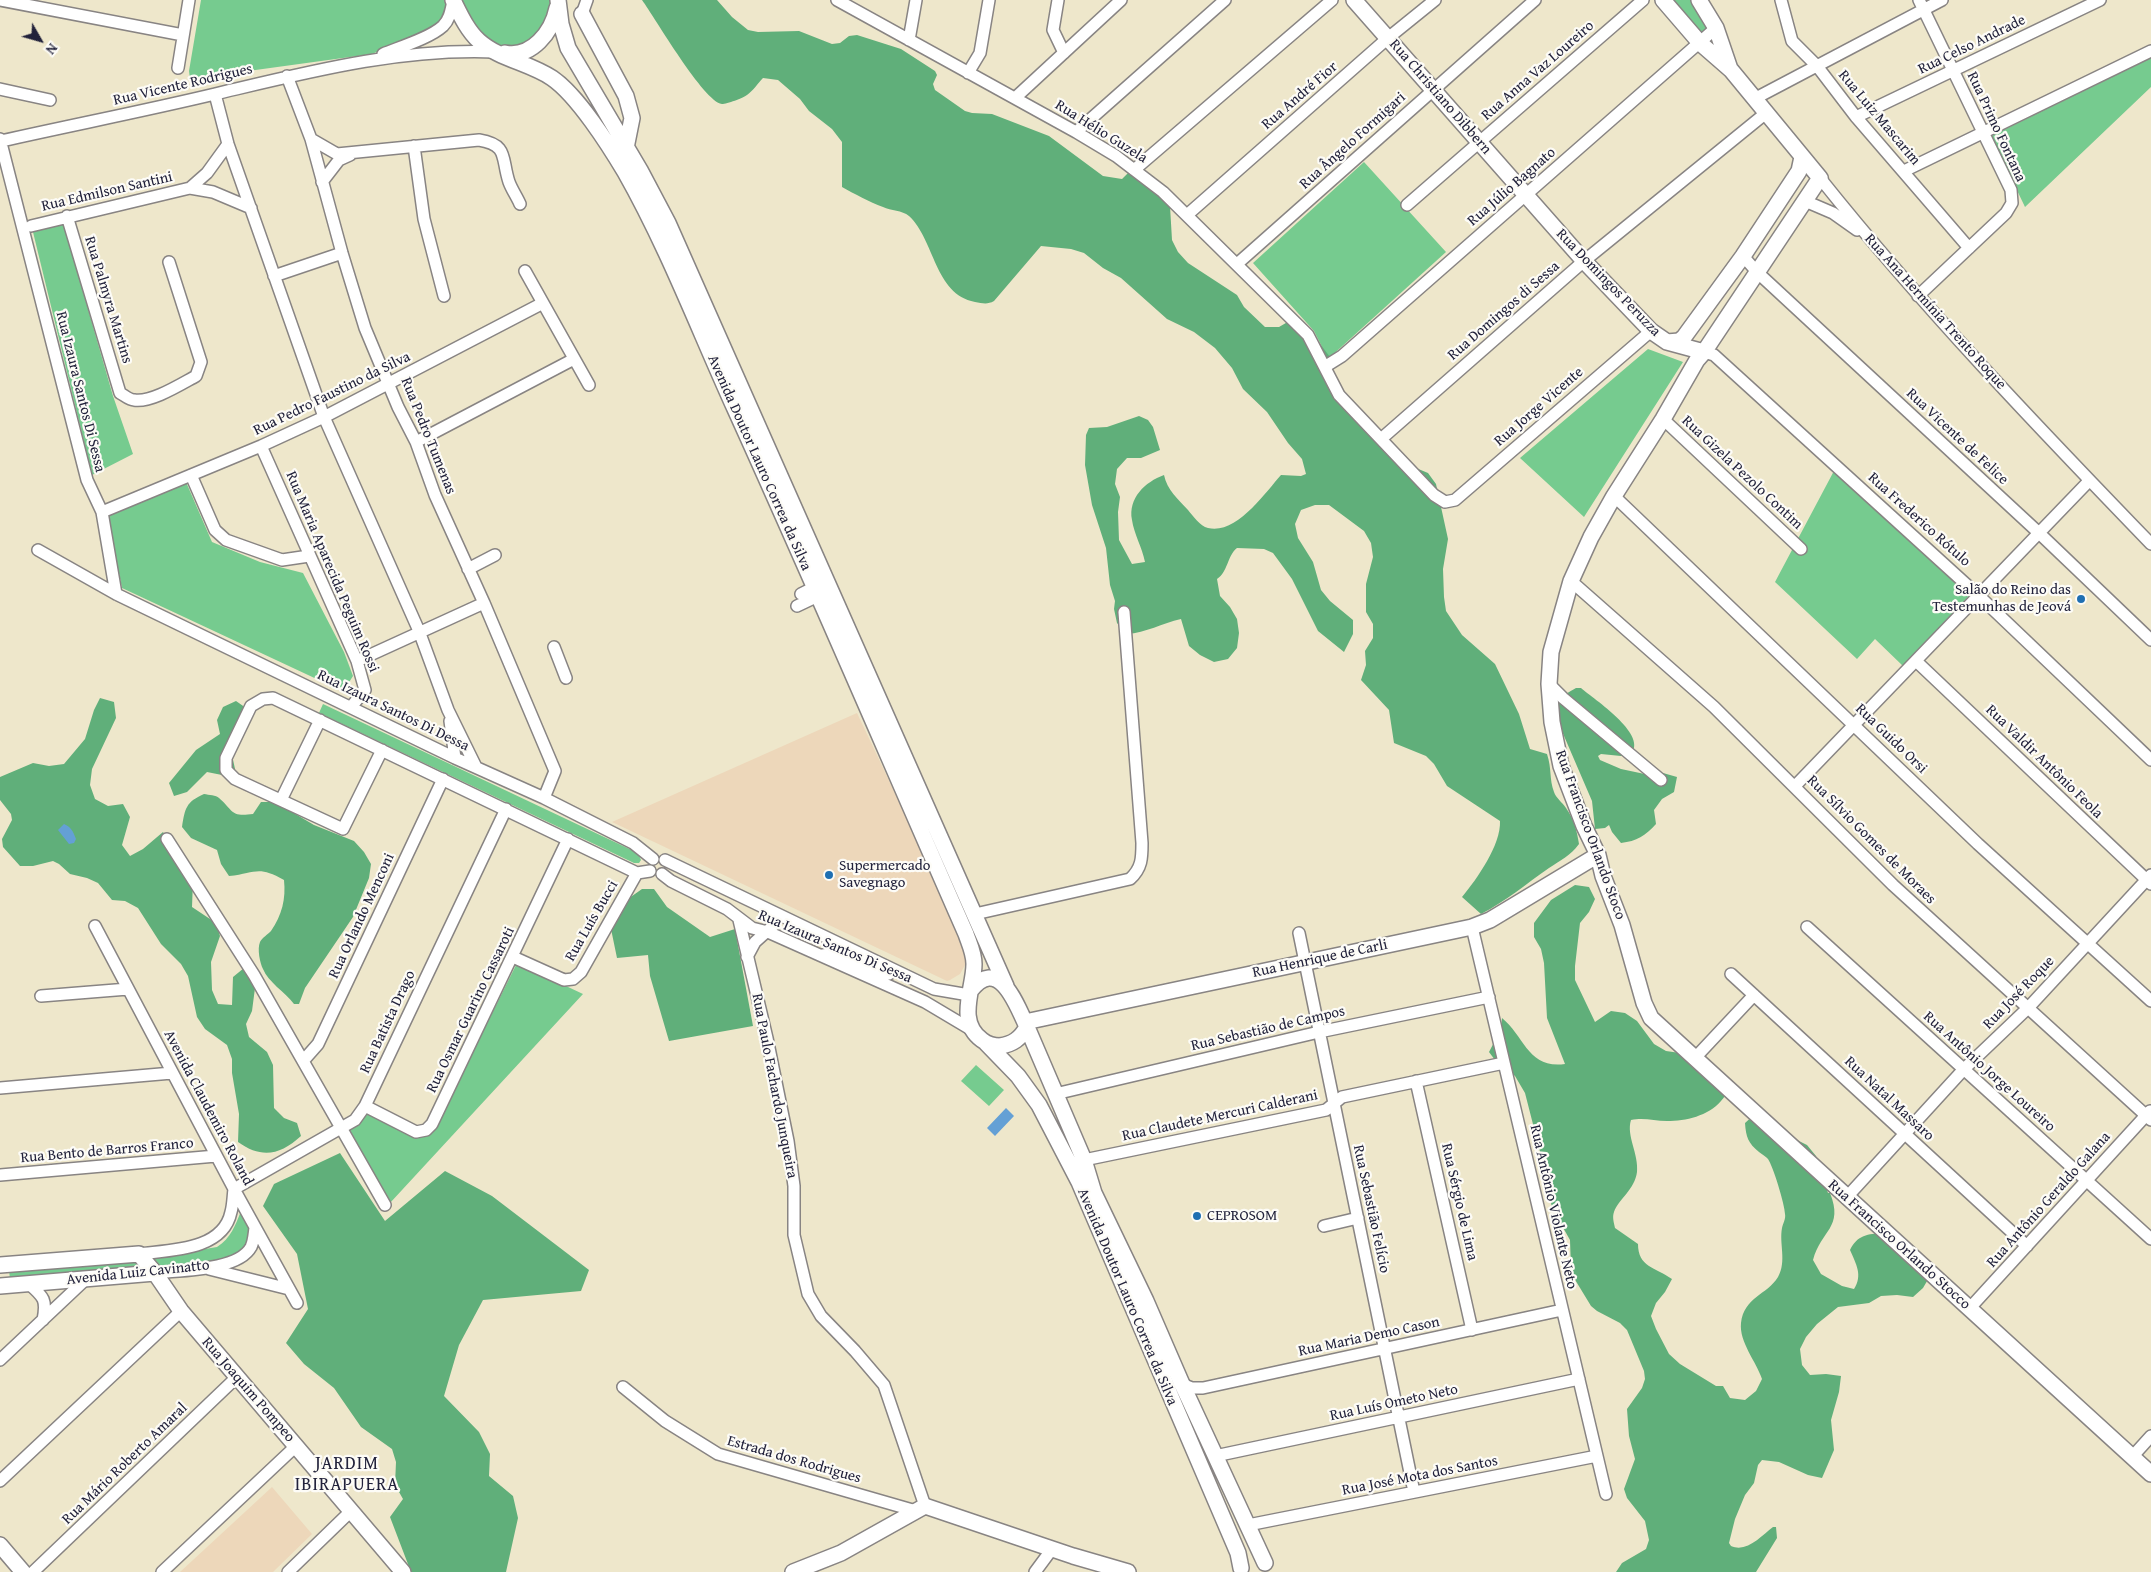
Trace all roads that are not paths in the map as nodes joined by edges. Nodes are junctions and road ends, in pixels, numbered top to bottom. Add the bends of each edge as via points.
1 (0, 0) edge
2 (189, 0) edge
3 (453, 0) edge
4 (916, 0) edge
5 (989, 0) edge
6 (1058, 0) edge
7 (1121, 0) edge
8 (1225, 0) edge
9 (1332, 0) edge
10 (1354, 0) edge
11 (1435, 0) edge
12 (1535, 0) edge
13 (1643, 0) edge
14 (1663, 0) edge
15 (1699, 0) edge
16 (1942, 0) edge
17 (2100, 0) edge
18 (558, 1) edge
19 (842, 1) edge
20 (1786, 2) edge
21 (582, 5) edge
22 (1921, 5) edge
23 (1716, 28) junction
24 (432, 33) junction
25 (184, 35) junction
26 (1388, 38) junction
27 (909, 40) junction
28 (1700, 43) junction
29 (2151, 51) edge
30 (433, 52) junction
31 (497, 52) junction
32 (1064, 53) junction
33 (372, 59) junction
34 (1817, 66) junction
35 (178, 68) dead end
36 (1731, 70) junction
37 (1953, 71) junction
38 (968, 72) junction
39 (287, 76) junction
40 (0, 89) edge
41 (1433, 90) junction
42 (215, 94) junction
43 (1015, 98) junction
44 (1754, 99) junction
45 (50, 100) dead end
46 (1766, 113) junction
47 (1856, 117) junction
48 (1076, 132) junction
49 (1983, 133) junction
50 (311, 139) junction
51 (0, 140) edge
52 (1479, 142) junction
53 (228, 144) junction
54 (414, 146) junction
55 (626, 148) junction
56 (354, 153) junction
57 (1800, 164) junction
58 (1134, 170) junction
59 (1904, 172) junction
60 (1818, 175) junction
61 (322, 182) junction
62 (190, 188) junction
63 (1526, 194) junction
64 (1805, 201) junction
65 (520, 204) dead end
66 (1407, 205) dead end
67 (251, 208) junction
68 (1187, 215) junction
69 (67, 216) junction
70 (31, 226) dead end
71 (1870, 240) junction
72 (1969, 248) junction
73 (342, 253) junction
74 (1743, 256) junction
75 (1584, 261) junction
76 (169, 262) dead end
77 (1237, 264) junction
78 (525, 271) dead end
79 (1757, 272) junction
80 (274, 276) junction
81 (444, 296) dead end
82 (1918, 296) junction
83 (543, 303) junction
84 (1704, 310) junction
85 (1651, 331) junction
86 (1667, 342) junction
87 (1699, 354) junction
88 (574, 359) junction
89 (1326, 366) junction
90 (390, 384) junction
91 (589, 385) dead end
92 (324, 417) junction
93 (1663, 419) junction
94 (1381, 439) junction
95 (416, 442) junction
96 (261, 446) junction
97 (191, 475) junction
98 (2089, 481) junction
99 (1614, 496) junction
100 (1444, 502) joint
101 (102, 512) junction
102 (2039, 532) junction
103 (2151, 544) edge
104 (1801, 549) dead end
105 (38, 550) dead end
106 (496, 554) dead end
107 (309, 556) junction
108 (468, 569) junction
109 (1571, 581) junction
110 (811, 592) junction
111 (116, 594) junction
112 (1979, 596) junction
113 (484, 603) junction
114 (797, 606) dead end
115 (1124, 612) dead end
116 (419, 631) junction
117 (2151, 640) edge
118 (554, 647) dead end
119 (357, 661) junction
120 (1916, 661) junction
121 (566, 678) dead end
122 (1549, 684) junction
123 (351, 707) junction
124 (448, 710) junction
125 (320, 720) junction
126 (1854, 724) junction
127 (382, 750) junction
128 (455, 758) junction
129 (2151, 760) edge
130 (476, 767) junction
131 (443, 779) junction
132 (1661, 780) dead end
133 (1795, 786) junction
134 (544, 798) junction
135 (281, 800) junction
136 (506, 809) junction
137 (568, 839) junction
138 (167, 840) dead end
139 (1598, 855) junction
140 (653, 859) junction
141 (665, 860) junction
142 (650, 870) junction
143 (637, 873) junction
144 (662, 874) junction
145 (2150, 880) edge
146 (775, 914) junction
147 (975, 914) junction
148 (739, 920) junction
149 (95, 926) dead end
150 (1472, 927) junction
151 (1807, 927) dead end
152 (768, 932) junction
153 (1299, 933) dead end
154 (2088, 944) junction
155 (821, 955) junction
156 (513, 957) junction
157 (747, 957) junction
158 (1305, 962) junction
159 (894, 970) junction
160 (1731, 974) dead end
161 (1006, 986) junction
162 (128, 989) junction
163 (970, 992) junction
164 (1754, 995) junction
165 (42, 996) dead end
166 (1488, 997) junction
167 (2151, 1001) edge
168 (2028, 1008) junction
169 (1649, 1013) joint
170 (1026, 1025) junction
171 (972, 1030) junction
172 (1319, 1032) junction
173 (986, 1043) junction
174 (1694, 1059) junction
175 (303, 1061) junction
176 (1504, 1063) junction
177 (1964, 1069) junction
178 (172, 1073) junction
179 (1416, 1081) junction
180 (0, 1088) edge
181 (1055, 1094) junction
182 (1334, 1104) junction
183 (365, 1106) junction
184 (2149, 1115) edge
185 (342, 1129) junction
186 (1905, 1134) junction
187 (216, 1156) junction
188 (1084, 1160) junction
189 (0, 1175) edge
190 (2087, 1181) junction
191 (234, 1189) junction
192 (1846, 1198) junction
193 (385, 1205) dead end
194 (1358, 1218) junction
195 (1324, 1226) dead end
196 (255, 1228) junction
197 (2151, 1239) edge
198 (2028, 1246) junction
199 (139, 1254) junction
200 (1, 1265) edge
201 (203, 1267) junction
202 (155, 1273) junction
203 (86, 1279) junction
204 (29, 1284) junction
205 (2, 1286) edge
206 (289, 1289) junction
207 (297, 1303) dead end
208 (1562, 1310) junction
209 (1970, 1310) junction
210 (180, 1311) junction
211 (43, 1320) junction
212 (1472, 1330) junction
213 (1384, 1349) junction
214 (0, 1360) edge
215 (237, 1377) junction
216 (1579, 1378) junction
217 (1182, 1384) junction
218 (623, 1387) dead end
219 (1398, 1417) junction
220 (2151, 1436) edge
221 (296, 1446) junction
222 (1215, 1456) junction
223 (1597, 1456) junction
224 (2132, 1457) junction
225 (2151, 1474) edge
226 (0, 1481) edge
227 (1414, 1492) junction
228 (1606, 1494) dead end
229 (920, 1509) junction
230 (351, 1511) junction
231 (1248, 1525) junction
232 (0, 1545) edge
233 (1052, 1549) junction
234 (1268, 1568) edge
235 (1240, 1570) edge
236 (23, 1572) edge
237 (34, 1572) edge
238 (162, 1572) edge
239 (288, 1572) edge
240 (403, 1572) edge
241 (793, 1572) edge
242 (1035, 1572) edge
243 (1128, 1572) edge

1 - 25 street
2 - 25 street
3 - 24 street, Rua Vicente Rodrigues via 444,26
3 - 31 street, Avenida Doutor Lauro Correa da Silva via 477,40
4 - 27 street
5 - 38 street via 980,53
6 - 32 street via 1052,30
7 - 32 street
8 - 48 street
9 - 58 street
10 - 26 street, Rua Christiano Dibbern
11 - 26 street, Rua André Fior
12 - 41 street, Rua Ângelo Formigari
13 - 52 street, Rua Anna Vaz Loureiro
14 - 28 street
15 - 23 street
16 - 22 street
17 - 37 street, Rua Celso Andrade
18 - 31 street via 552,23 536,45 516,53
18 - 55 street via 568,48
19 - 27 street, Rua Hélio Guzela
20 - 34 street, Rua Luiz Mascarim via 1792,41
21 - 55 street via 626,96 632,118
22 - 34 street
22 - 37 street, Rua Primo Fontana
23 - 28 street, Rua Júlio Bagnato
23 - 36 street
24 - 30 street via 430,46
24 - 33 street, Rua Vicente Rodrigues
25 - 35 street
26 - 41 street, Rua Christiano Dibbern
26 - 68 street, Rua André Fior
27 - 38 street, Rua Hélio Guzela
28 - 36 street
28 - 63 street, Rua Júlio Bagnato
29 - 49 street
30 - 31 street, Rua Vicente Rodrigues
30 - 33 street, Rua Vicente Rodrigues
31 - 110 street, Avenida Doutor Lauro Correa da Silva via 552,78 569,92 623,170 678,282
32 - 43 street
33 - 39 street, Rua Vicente Rodrigues
34 - 44 street
34 - 47 street, Rua Luiz Mascarim
36 - 44 street
37 - 47 street, Rua Celso Andrade
37 - 49 street, Rua Primo Fontana
38 - 43 street, Rua Hélio Guzela
39 - 42 street, Rua Vicente Rodrigues
39 - 50 street, Rua Pedro Tumenas
40 - 45 street
41 - 52 street, Rua Christiano Dibbern
41 - 77 street, Rua Ângelo Formigari
42 - 51 street, Rua Vicente Rodrigues
42 - 53 street
43 - 48 street, Rua Hélio Guzela
44 - 46 street
46 - 57 street
46 - 75 street, Rua Domingos di Sessa
47 - 59 street, Rua Luiz Mascarim
48 - 58 street, Rua Hélio Guzela
49 - 59 street
49 - 72 street, Rua Primo Fontana via 2011,190 2012,202 2006,214
50 - 56 street via 338,154
50 - 61 street, Rua Pedro Tumenas
51 - 101 street, Rua Izaura Santos Di Sessa via 86,480
52 - 63 street, Rua Christiano Dibbern
52 - 66 street, Rua Anna Vaz Loureiro
53 - 62 street, Rua Edmilson Santini via 208,173
53 - 67 street
54 - 56 street
54 - 65 street via 479,140 492,142 502,150 510,183
54 - 81 street via 424,219
55 - 147 street via 668,223
56 - 61 street via 339,160
57 - 60 street
57 - 74 street
58 - 68 street, Rua Hélio Guzela
59 - 72 street, Rua Luiz Mascarim
60 - 64 street, Rua Francisco Orlando Stoco
60 - 71 street, Rua Ana Hermínia Trento Roque
61 - 73 street, Rua Pedro Tumenas
62 - 67 street, Rua Edmilson Santini via 213,192
62 - 69 street, Rua Edmilson Santini
63 - 75 street, Rua Domingos Peruzza
63 - 89 street, Rua Júlio Bagnato via 1342,356
64 - 71 street via 1832,213
64 - 79 street, Rua Francisco Orlando Stoco
67 - 80 street
68 - 77 street, Rua Hélio Guzela
69 - 70 street, Rua Edmilson Santini
69 - 76 street, Rua Palmyra Martins via 120,393 133,400 169,390 196,376 200,362
71 - 82 street, Rua Ana Hermínia Trento Roque
72 - 82 street, Rua Primo Fontana
73 - 80 street
73 - 90 street, Rua Pedro Tumenas via 365,328
74 - 79 street, Rua Vicente de Felice
74 - 84 street
75 - 85 street, Rua Domingos Peruzza
75 - 94 street, Rua Domingos di Sessa
77 - 89 street, Rua Hélio Guzela via 1308,335
78 - 83 street
79 - 87 street, Rua Francisco Orlando Stoco
79 - 102 street, Rua Vicente de Felice
80 - 92 street
82 - 98 street, Rua Ana Hermínia Trento Roque
83 - 88 street
83 - 90 street, Rua Pedro Faustino da Silva
84 - 86 street via 1684,337
84 - 87 street
85 - 86 street, Rua Domingos Peruzza
85 - 100 street, Rua Jorge Vicente via 1455,500
86 - 87 street, Rua Domingos Peruzza
87 - 93 street, Rua Francisco Orlando Stoco
87 - 112 street, Rua Frederico Rótulo via 1714,355
88 - 91 street
88 - 95 street
89 - 94 street, Rua Hélio Guzela via 1340,395
90 - 92 street, Rua Pedro Faustino da Silva
90 - 95 street, Rua Pedro Tumenas
92 - 96 street, Rua Pedro Faustino da Silva
92 - 116 street
93 - 99 street, Rua Francisco Orlando Stoco
93 - 104 street, Rua Gizela Pezolo Contim
94 - 100 street, Rua Hélio Guzela
95 - 108 street, Rua Pedro Tumenas
96 - 97 street, Rua Pedro Faustino da Silva
96 - 107 street, Rua Maria Aparecida Peguim Rossi
97 - 101 street, Rua Pedro Faustino da Silva
97 - 107 street via 216,530 226,540 282,560
98 - 102 street
98 - 103 street, Rua Ana Hermínia Trento Roque
99 - 109 street, Rua Francisco Orlando Stoco
99 - 126 street, Rua Guido Orsi
101 - 111 street, Rua Izaura Santos Di Sessa
102 - 112 street
102 - 117 street, Rua Vicente de Felice
105 - 111 street
106 - 108 street
107 - 119 street, Rua Maria Aparecida Peguim Rossi
108 - 113 street, Rua Pedro Tumenas
109 - 122 street, Rua Francisco Orlando Stoco via 1552,652
109 - 133 street, Rua Sílvio Gomes de Moraes via 1714,707
110 - 114 street
110 - 163 street, Avenida Doutor Lauro Correa da Silva via 966,934 974,963
111 - 123 street, Rua Izaura Santos Di Dessa
112 - 120 street
112 - 129 street, Rua Frederico Rótulo
113 - 116 street
113 - 134 street, Rua Pedro Tumenas via 555,771
115 - 147 street via 1142,864 1130,879
116 - 119 street
116 - 124 street
118 - 121 street
119 - 123 street, Rua Maria Aparecida Peguim Rossi via 365,690
120 - 126 street
120 - 145 street, Rua Valdir Antônio Feola
122 - 132 street
122 - 139 street, Rua Francisco Orlando Stoco via 1552,722 1561,766
123 - 128 street, Rua Izaura Santos Di Dessa
124 - 128 street
124 - 130 street
125 - 127 street
125 - 135 street
125 - 135 street via 273,698 262,699 252,706 226,758 226,770 235,779
126 - 133 street
126 - 154 street, Rua Guido Orsi
127 - 131 street
127 - 135 street via 343,829
128 - 130 street, Rua Izaura Santos Di Dessa
130 - 134 street, Rua Izaura Santos Di Dessa
131 - 136 street
131 - 175 street, Rua Orlando Menconi via 318,1044
133 - 168 street, Rua Sílvio Gomes de Moraes via 1893,885
134 - 140 street, Rua Izaura Santos Di Dessa via 633,843
136 - 137 street
136 - 183 street, Rua Batista Drago
137 - 143 street
137 - 156 street, Rua Osmar Guarino Cassaroti
138 - 175 street via 254,975
139 - 150 street, Rua Henrique de Carli via 1490,920
139 - 169 street, Rua Francisco Orlando Stoco
140 - 141 street
140 - 142 street
141 - 144 street via 667,868
141 - 146 street, Rua Izaura Santos Di Sessa
142 - 143 street
142 - 144 street via 653,874
143 - 156 street, Rua Luís Bucci via 581,972 573,979 564,980
144 - 148 street, Rua Izaura Santos Di Sessa via 727,909
145 - 154 street, Rua José Roque
146 - 152 street via 775,921
146 - 159 street, Rua Izaura Santos Di Sessa
147 - 161 street
148 - 152 street, Rua Izaura Santos Di Sessa
148 - 157 street, Rua Paulo Fachardo Junqueira
149 - 162 street, Avenida Claudemiro Roland
150 - 158 street, Rua Henrique de Carli
150 - 166 street, Rua Antônio Violante Neto
151 - 177 street, Rua Antônio Jorge Loureiro
152 - 155 street, Rua Izaura Santos Di Sessa
152 - 157 street via 755,942
153 - 158 street, Rua Sebastião Felício
154 - 167 street, Rua Guido Orsi
154 - 168 street, Rua José Roque
155 - 159 street via 836,953 881,973 889,974
155 - 171 street, Rua Izaura Santos Di Sessa via 925,1002
156 - 183 street, Rua Osmar Guarino Cassaroti via 432,1124 426,1130 416,1132
157 - 229 street, Rua Paulo Fachardo Junqueira via 788,1141 794,1186 794,1235 808,1294 821,1316 884,1385
158 - 170 street, Rua Henrique de Carli
158 - 172 street, Rua Sebastião Felício
159 - 163 street, Rua Izaura Santos Di Sessa via 934,990
160 - 164 street, Rua Natal Massaro
161 - 163 street via 990,977 981,979
161 - 170 street
162 - 165 street
162 - 178 street, Avenida Claudemiro Roland
163 - 171 street via 968,1014
164 - 174 street
164 - 186 street, Rua Natal Massaro
166 - 172 street, Rua Sebastião de Campos
166 - 176 street, Rua Antônio Violante Neto
168 - 177 street, Rua José Roque
168 - 184 street, Rua Sílvio Gomes de Moraes
169 - 174 street, Rua Francisco Orlando Stocco
170 - 173 street via 1014,1043 995,1046
170 - 181 street, Avenida Doutor Lauro Correa da Silva
171 - 173 street
172 - 181 street, Rua Sebastião de Campos
172 - 182 street, Rua Sebastião Felício
173 - 235 street, Avenida Doutor Lauro Correa da Silva via 1018,1076 1039,1104 1079,1182 1238,1553
174 - 192 street, Rua Francisco Orlando Stocco
175 - 185 street
176 - 179 street, Rua Claudete Mercuri Calderani
176 - 208 street, Rua Antônio Violante Neto
177 - 186 street, Rua José Roque
177 - 190 street, Rua Antônio Jorge Loureiro
178 - 180 street
178 - 187 street, Avenida Claudemiro Roland
179 - 182 street, Rua Claudete Mercuri Calderani via 1342,1097
179 - 212 street, Rua Sérgio de Lima
181 - 188 street, Avenida Doutor Lauro Correa da Silva
182 - 188 street, Rua Claudete Mercuri Calderani via 1326,1110
182 - 194 street, Rua Sebastião Felício
183 - 185 street, Rua Batista Drago
184 - 190 street, Rua Antônio Geraldo Galana
185 - 191 street, Rua Batista Drago
185 - 193 street
186 - 192 street, Rua José Roque
186 - 198 street, Rua Natal Massaro
187 - 189 street, Rua Bento de Barros Franco
187 - 191 street, Avenida Claudemiro Roland
188 - 217 street, Avenida Doutor Lauro Correa da Silva via 1094,1193
190 - 197 street, Rua Antônio Jorge Loureiro
190 - 198 street, Rua Antônio Geraldo Galana
191 - 196 street, Avenida Claudemiro Roland
191 - 199 street, Avenida Luiz Cavinatto via 231,1214 224,1228 208,1241 190,1248
192 - 209 street, Rua Francisco Orlando Stocco
194 - 195 street
194 - 213 street, Rua Sebastião Felício
196 - 201 street, Avenida Luiz Cavinatto via 250,1248 240,1257 226,1264
196 - 206 street, Avenida Claudemiro Roland
198 - 209 street, Rua Antônio Geraldo Galana
199 - 200 street, Avenida Luiz Cavinatto
199 - 202 street, Rua Joaquim Pompeo
200 - 205 street
201 - 202 street, Avenida Luiz Cavinatto
201 - 206 street
202 - 203 street, Avenida Luiz Cavinatto
202 - 210 street, Rua Joaquim Pompeo
203 - 204 street, Avenida Luiz Cavinatto
203 - 211 street
204 - 205 street, Avenida Luiz Cavinatto
204 - 211 street via 43,1295 46,1307
206 - 207 street, Avenida Claudemiro Roland
208 - 212 street, Rua Maria Demo Cason
208 - 216 street, Rua Antônio Violante Neto
209 - 224 street, Rua Francisco Orlando Stocco
210 - 215 street, Rua Joaquim Pompeo
210 - 226 street
211 - 214 street
212 - 213 street, Rua Maria Demo Cason
213 - 217 street, Rua Maria Demo Cason via 1203,1388
213 - 219 street, Rua Sebastião Felício
215 - 221 street, Rua Joaquim Pompeo
215 - 237 street, Rua Mário Roberto Amaral
216 - 219 street, Rua Luís Ometo Neto
216 - 223 street, Rua Antônio Violante Neto
217 - 222 street, Avenida Doutor Lauro Correa da Silva
218 - 229 street, Estrada dos Rodrigues via 665,1421 718,1454
219 - 222 street, Rua Luís Ometo Neto
219 - 227 street, Rua Sebastião Felício
220 - 224 street
221 - 230 street, Rua Joaquim Pompeo
221 - 238 street
222 - 231 street, Avenida Doutor Lauro Correa da Silva
223 - 227 street, Rua José Mota dos Santos
223 - 228 street, Rua Antônio Violante Neto
224 - 225 street, Rua Francisco Orlando Stocco
227 - 231 street, Rua José Mota dos Santos
229 - 233 street
229 - 241 street via 841,1553
230 - 239 street
230 - 240 street, Rua Joaquim Pompeo
231 - 234 street, Avenida Doutor Lauro Correa da Silva
232 - 236 street
233 - 242 street
233 - 243 street
234 - 235 street via 1252,1560

